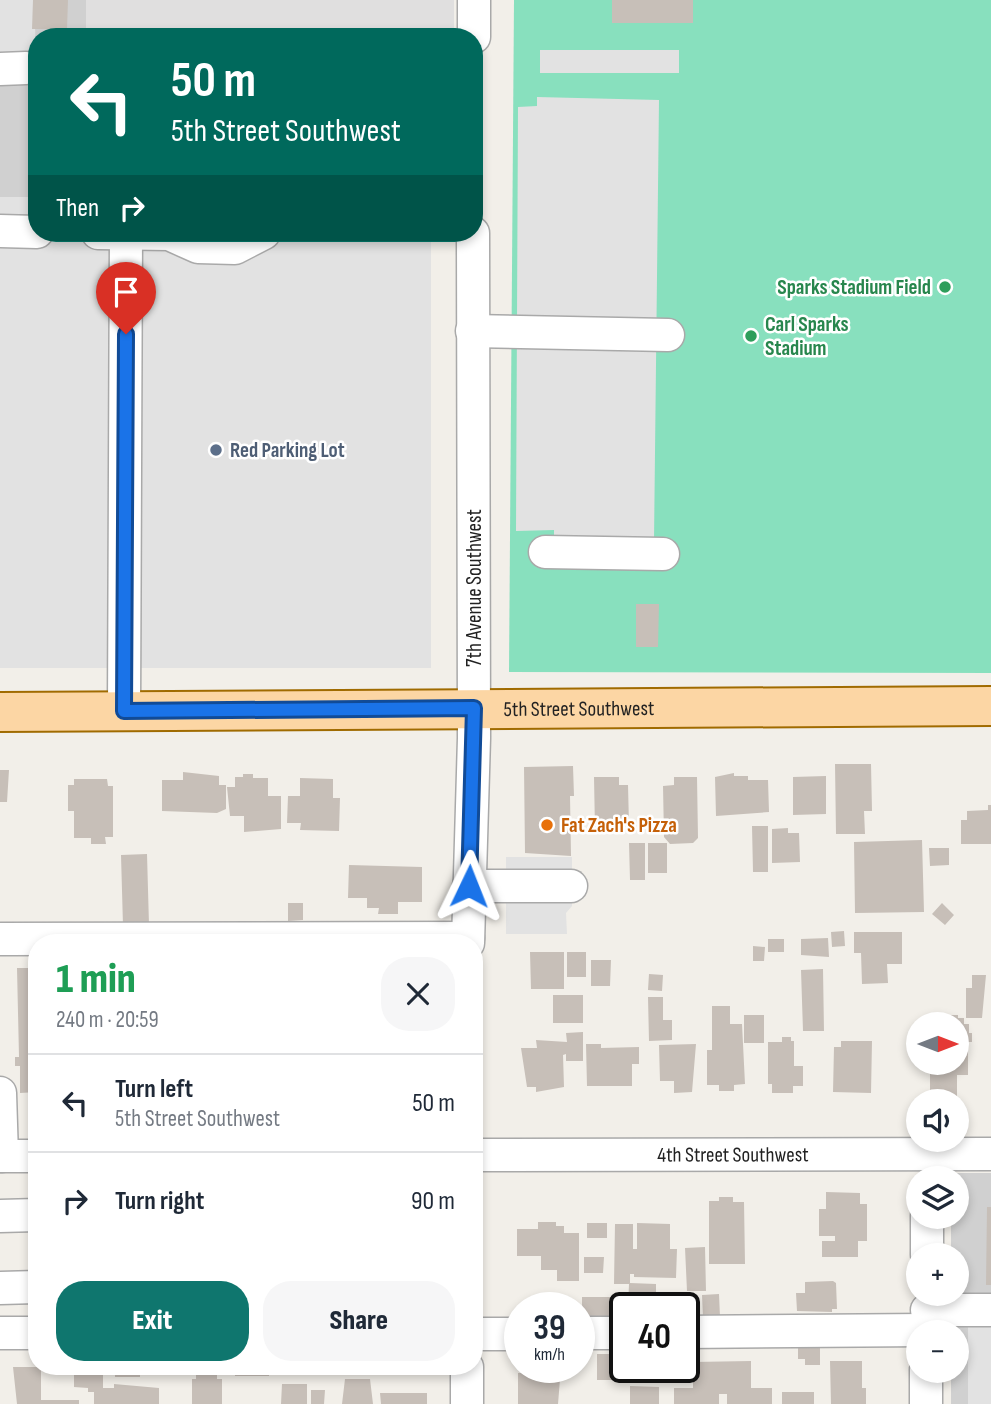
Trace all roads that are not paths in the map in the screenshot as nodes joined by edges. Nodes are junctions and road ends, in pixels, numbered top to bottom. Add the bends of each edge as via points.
1 (474, 0) edge
2 (474, 28) edge
3 (0, 231) edge
4 (28, 232) edge
5 (126, 242) edge
6 (188, 242) edge
7 (247, 242) edge
8 (473, 242) edge
9 (472, 331) junction
10 (668, 335) dead end
11 (545, 552) dead end
12 (663, 554) dead end
13 (991, 706) edge
14 (474, 708) junction
15 (124, 711) junction
16 (0, 712) edge
17 (469, 886) junction
18 (571, 886) dead end
19 (468, 934) edge
20 (0, 939) edge
21 (28, 939) edge
22 (0, 1093) edge
23 (991, 1154) edge
24 (483, 1155) edge
25 (1, 1156) edge
26 (28, 1156) edge
27 (927, 1166) edge
28 (28, 1215) edge
29 (0, 1216) edge
30 (28, 1287) edge
31 (0, 1288) edge
32 (991, 1310) edge
33 (927, 1316) edge
34 (700, 1331) edge
35 (0, 1333) edge
36 (28, 1334) edge
37 (504, 1334) edge
38 (483, 1335) edge
39 (467, 1375) edge
40 (926, 1383) edge
41 (467, 1404) edge
42 (926, 1404) edge

1 - 2 street
3 - 4 street
5 - 15 street
6 - 7 street via 198,247 235,248
8 - 9 street, 7th Avenue Southwest
9 - 10 street
9 - 14 street, 7th Avenue Southwest
11 - 12 street
13 - 14 main road, 5th Street Southwest
14 - 15 main road, 5th Street Southwest
14 - 17 street, 7th Avenue Southwest
15 - 16 main road, 5th Street Southwest
17 - 18 street
17 - 19 street, 7th Avenue Southwest
20 - 21 street
22 - 25 street
23 - 27 street, 4th Street Southwest
24 - 27 street, 4th Street Southwest
25 - 26 street
28 - 29 street
30 - 31 street
32 - 33 street
33 - 34 street
35 - 36 street
37 - 38 street
39 - 41 street
40 - 42 street

